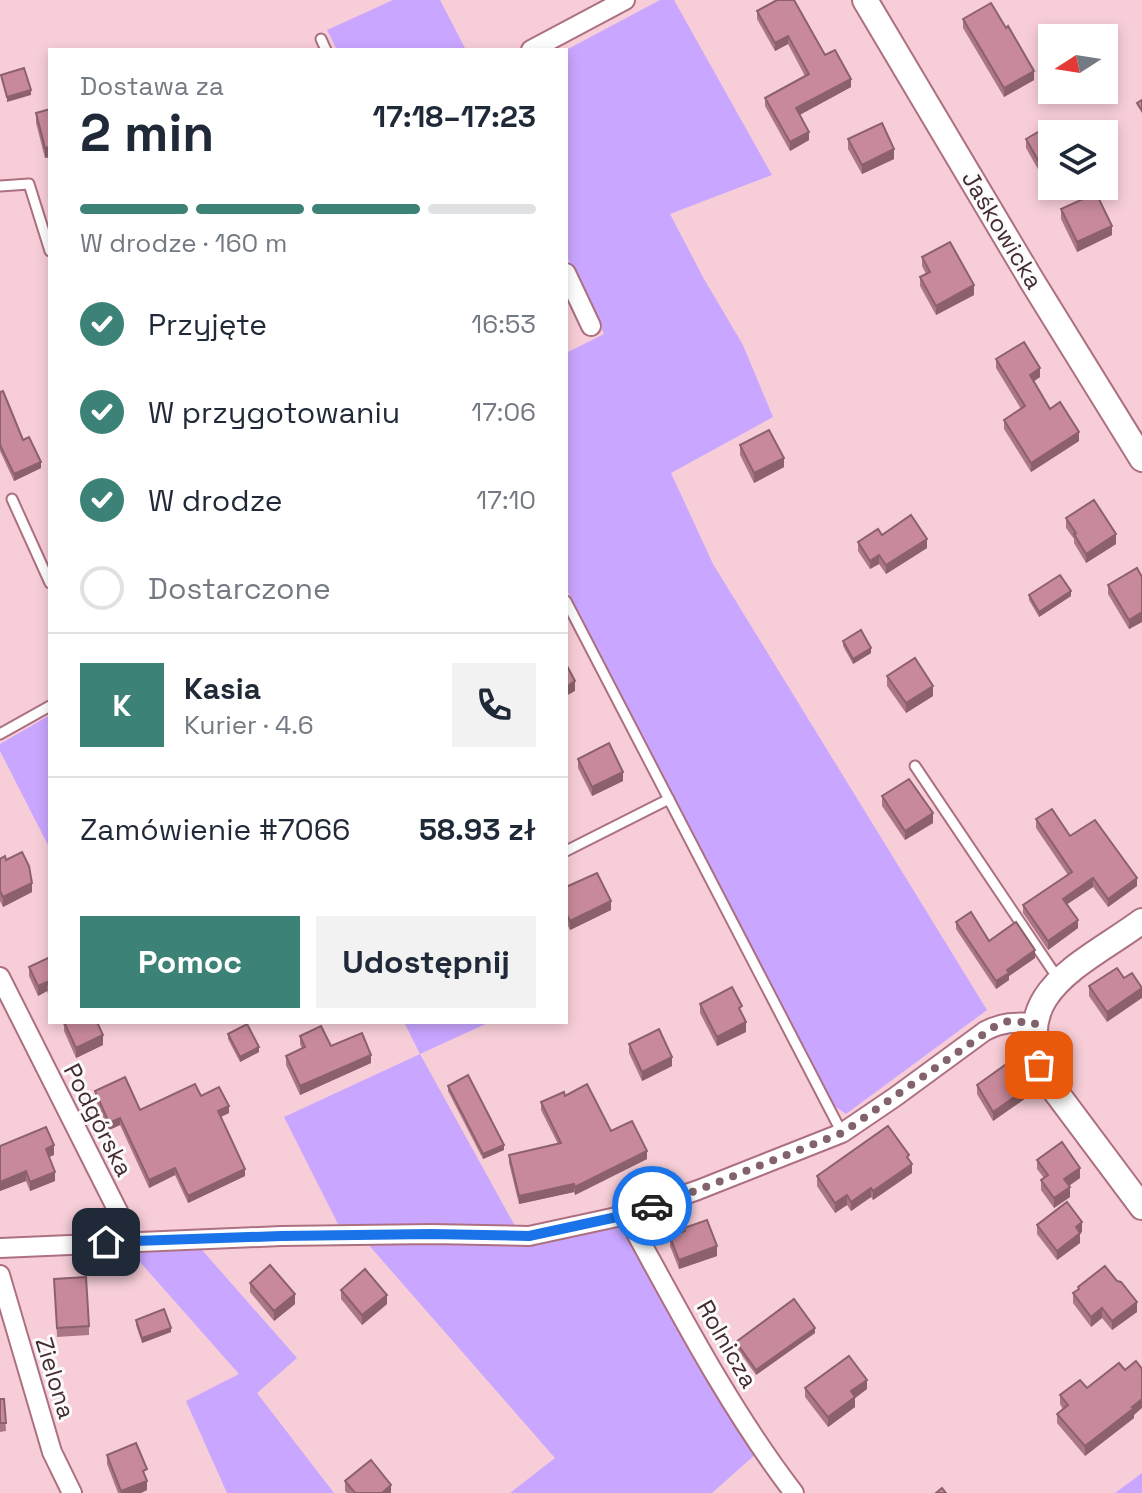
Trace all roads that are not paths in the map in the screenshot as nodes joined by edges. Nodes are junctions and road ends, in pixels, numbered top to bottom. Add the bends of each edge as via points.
1 (625, 0) edge
2 (865, 0) edge
3 (321, 39) dead end
4 (325, 48) edge
5 (535, 48) edge
6 (0, 186) edge
7 (48, 245) edge
8 (568, 277) edge
9 (591, 326) dead end
10 (1142, 459) edge
11 (12, 499) dead end
12 (48, 579) edge
13 (568, 605) edge
14 (48, 707) edge
15 (0, 734) edge
16 (915, 766) dead end
17 (669, 799) junction
18 (568, 850) edge
19 (1142, 921) edge
20 (0, 977) edge
21 (1059, 980) junction
22 (1035, 1023) junction
23 (842, 1133) junction
24 (1142, 1207) edge
25 (626, 1215) junction
26 (133, 1241) junction
27 (0, 1248) edge
28 (0, 1275) edge
29 (72, 1493) edge
30 (794, 1493) edge

1 - 5 street
2 - 10 street, Jaśkowicka
3 - 4 lane
6 - 7 lane via 29,184
8 - 9 street
11 - 12 lane
13 - 17 lane
14 - 15 lane
16 - 21 lane
17 - 18 lane
17 - 23 lane
19 - 21 street
20 - 26 street, Podgórska
21 - 22 street
22 - 23 street via 1009,1021 985,1031
22 - 24 street via 1039,1065 1050,1084
23 - 25 street
25 - 26 street via 529,1236
25 - 30 street, Rolnicza via 718,1380
26 - 27 street
28 - 29 street, Zielona via 52,1452

